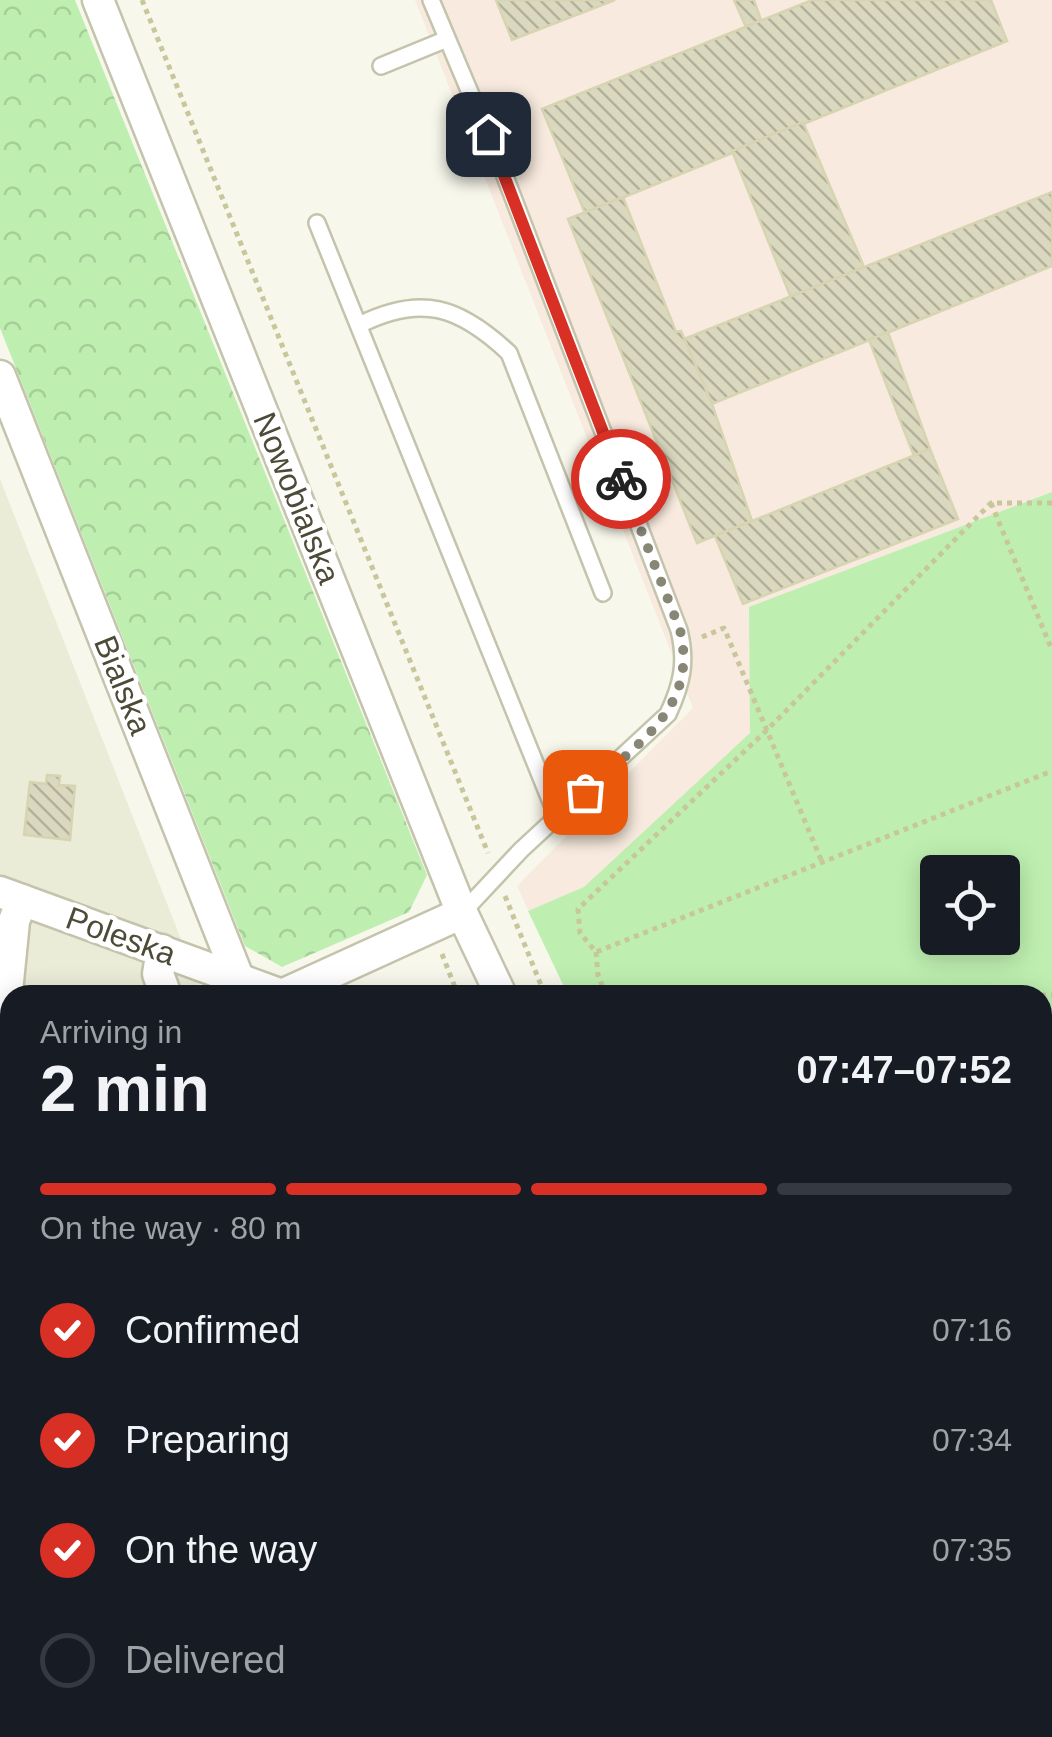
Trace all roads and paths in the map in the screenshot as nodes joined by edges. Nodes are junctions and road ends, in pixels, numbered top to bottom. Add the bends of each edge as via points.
1 (98, 0) edge
2 (142, 0) edge
3 (431, 0) edge
4 (448, 39) junction
5 (381, 66) dead end
6 (317, 223) dead end
7 (359, 325) junction
8 (0, 376) edge
9 (991, 503) junction
10 (1052, 503) edge
11 (603, 593) dead end
12 (683, 644) junction
13 (1052, 650) edge
14 (768, 729) junction
15 (1052, 771) edge
16 (557, 817) junction
17 (822, 862) junction
18 (498, 877) junction
19 (11, 896) edge
20 (462, 914) junction
21 (162, 950) junction
22 (441, 951) dead end
23 (596, 952) junction
24 (8, 985) edge
25 (162, 985) edge
26 (236, 985) edge
27 (241, 985) edge
28 (302, 985) edge
29 (454, 985) edge
30 (495, 985) edge
31 (541, 985) edge
32 (602, 985) edge

1 - 20 street, Nowobialska
2 - 18 path
3 - 4 lane
4 - 5 lane
4 - 12 lane
6 - 7 lane
7 - 11 lane via 391,309 438,309 480,326 509,353
7 - 16 lane
8 - 27 street, Bialska
9 - 10 path
9 - 13 path
9 - 14 path
12 - 14 path via 724,628
12 - 16 lane via 681,685 668,714
14 - 17 path
14 - 23 path via 578,908 580,934
15 - 17 path
16 - 18 lane
17 - 23 path
18 - 20 lane
18 - 31 path
19 - 21 street, Poleska
19 - 24 street
20 - 28 street, Poleska
20 - 30 street, Nowobialska
21 - 25 street
21 - 26 street, Poleska
22 - 29 path
23 - 32 path

